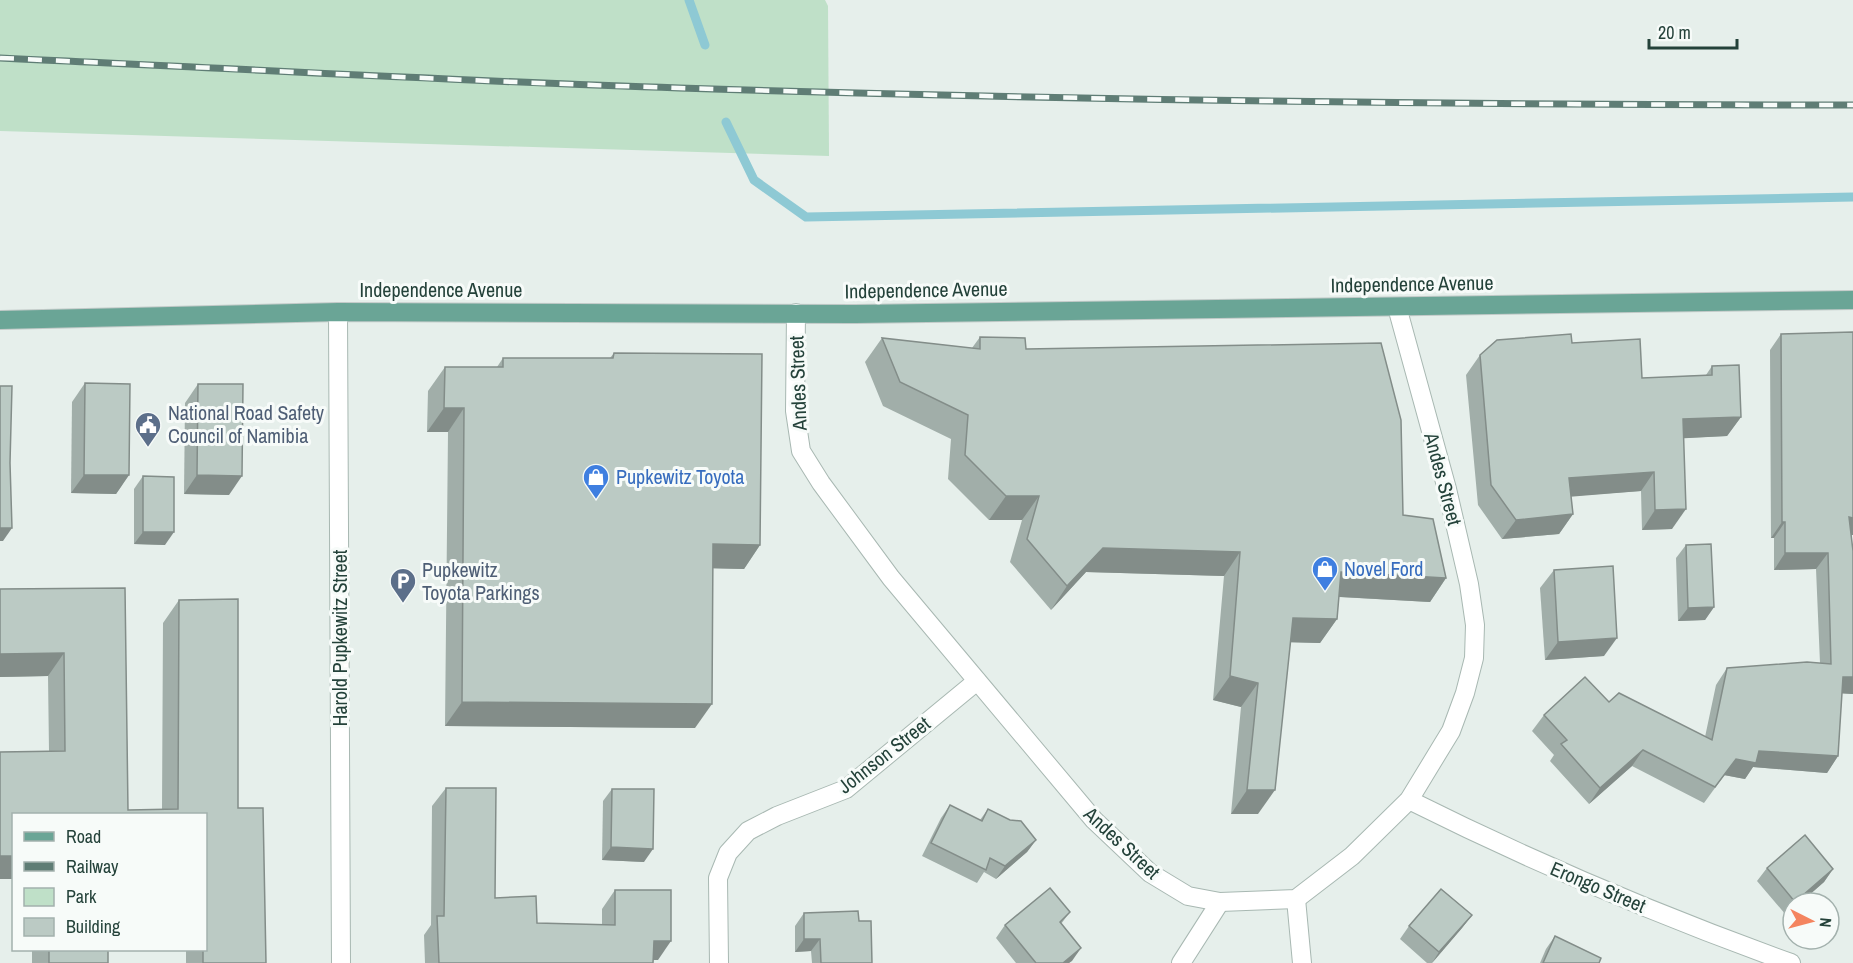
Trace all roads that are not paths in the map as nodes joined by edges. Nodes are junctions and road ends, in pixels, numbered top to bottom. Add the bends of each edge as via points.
1 (1853, 300) edge
2 (1397, 307) junction
3 (338, 312) junction
4 (796, 313) junction
5 (0, 320) edge
6 (977, 681) junction
7 (1409, 800) junction
8 (1296, 898) junction
9 (1220, 903) junction
10 (341, 963) edge
11 (719, 963) edge
12 (1181, 963) edge
13 (1302, 963) edge
14 (1791, 963) edge

1 - 2 main road, Independence Avenue
2 - 4 main road, Independence Avenue
2 - 7 street, Andes Street via 1447,489 1470,584 1475,625 1474,658 1451,730
3 - 4 main road, Independence Avenue
3 - 5 main road, Independence Avenue
3 - 10 street, Harold Pupkewitz Street
4 - 6 street, Andes Street via 795,411 801,451 820,483 891,578
6 - 9 street, Andes Street via 1094,820 1150,873 1188,896
6 - 11 street, Johnson Street via 846,789 748,831 728,853 718,878
7 - 8 street, Andes Street via 1352,856
7 - 14 street, Erongo Street via 1480,836 1659,914
8 - 9 street, Andes Street
8 - 13 street
9 - 12 street

